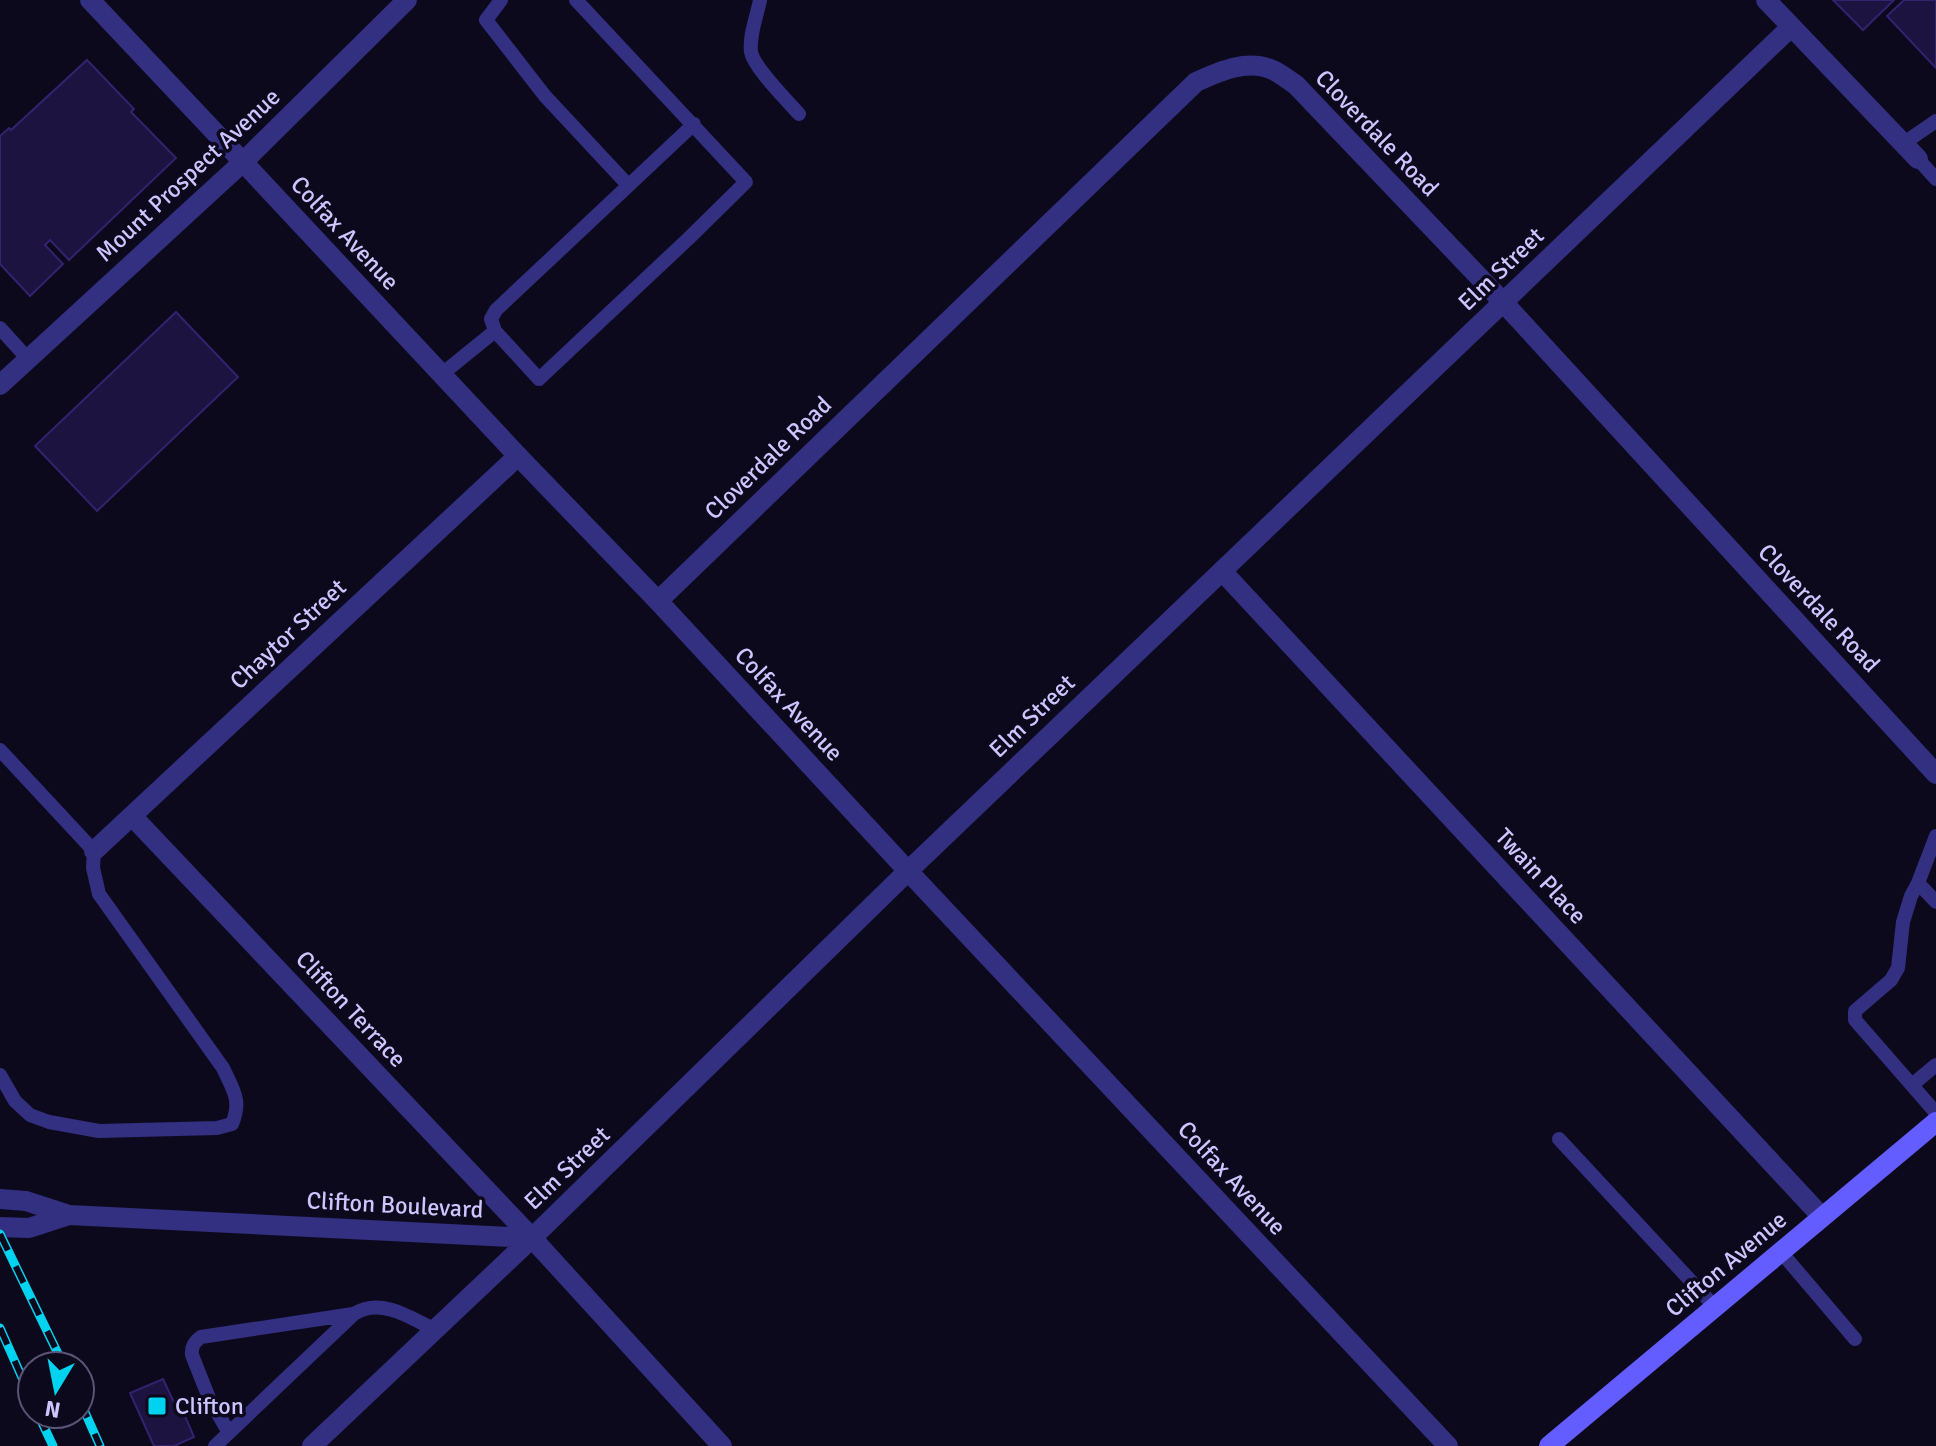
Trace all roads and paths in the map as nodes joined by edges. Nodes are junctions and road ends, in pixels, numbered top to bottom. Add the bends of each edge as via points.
1 (90, 0) edge
2 (407, 0) edge
3 (501, 0) edge
4 (576, 0) edge
5 (760, 0) edge
6 (1766, 0) edge
7 (1791, 27) junction
8 (799, 114) dead end
9 (1936, 121) edge
10 (694, 124) junction
11 (1904, 143) junction
12 (1918, 159) joint
13 (243, 162) junction
14 (1936, 179) edge
15 (628, 185) junction
16 (1503, 302) junction
17 (0, 328) edge
18 (495, 331) junction
19 (28, 359) junction
20 (442, 374) junction
21 (0, 385) edge
22 (518, 456) junction
23 (1222, 571) junction
24 (658, 601) junction
25 (0, 750) edge
26 (1936, 774) edge
27 (132, 816) junction
28 (1936, 836) edge
29 (94, 851) junction
30 (908, 871) junction
31 (1918, 883) junction
32 (1936, 902) edge
33 (1936, 1065) edge
34 (0, 1075) edge
35 (1912, 1085) junction
36 (1936, 1113) edge
37 (1936, 1122) edge
38 (1559, 1139) dead end
39 (0, 1199) edge
40 (69, 1215) junction
41 (1822, 1217) junction
42 (0, 1227) edge
43 (532, 1238) junction
44 (1781, 1252) junction
45 (1715, 1307) junction
46 (354, 1314) junction
47 (435, 1330) junction
48 (1855, 1339) dead end
49 (229, 1433) junction
50 (215, 1446) edge
51 (312, 1446) edge
52 (722, 1446) edge
53 (1448, 1446) edge
54 (1549, 1446) edge

1 - 13 street, Colfax Avenue
2 - 13 street, Mount Prospect Avenue
3 - 15 lane via 486,20 545,96
4 - 10 lane
5 - 8 lane via 751,54
6 - 7 street
7 - 11 street
7 - 16 street, Elm Street
9 - 11 lane
10 - 15 lane
10 - 18 lane via 746,182 539,379
11 - 12 street
12 - 14 lane
13 - 19 street, Mount Prospect Avenue
13 - 20 street, Colfax Avenue
15 - 18 lane via 492,314
16 - 23 street, Elm Street
16 - 24 street, Cloverdale Road via 1296,85 1272,70 1225,69 1196,82
16 - 26 street, Cloverdale Road
17 - 19 lane
18 - 20 lane
19 - 21 street, Mount Prospect Avenue
20 - 22 street, Colfax Avenue
22 - 24 street, Colfax Avenue
22 - 27 street, Chaytor Street
23 - 30 street, Elm Street
23 - 41 street, Twain Place
24 - 30 street, Colfax Avenue
25 - 29 lane
27 - 29 street, Chaytor Street
27 - 43 street, Clifton Terrace
28 - 31 lane
29 - 34 lane via 99,894 223,1068 238,1109 232,1124 99,1131 49,1122 30,1115 15,1101
30 - 43 street, Elm Street
30 - 53 street, Colfax Avenue
31 - 32 lane
31 - 35 lane via 1903,922 1898,968 1855,1011 1855,1020
33 - 35 lane
35 - 36 lane
37 - 41 main road, Clifton Avenue
38 - 45 lane
39 - 40 street, Clifton Boulevard
40 - 42 street, Clifton Boulevard via 29,1228
40 - 43 street, Clifton Boulevard
41 - 44 main road, Clifton Avenue
43 - 47 street, Elm Street
43 - 52 street
44 - 45 main road, Clifton Avenue
44 - 48 lane
45 - 54 main road, Clifton Avenue
46 - 47 lane via 364,1308 389,1309
46 - 49 lane
46 - 49 lane via 197,1340 192,1355
47 - 51 street, Elm Street
49 - 50 lane

